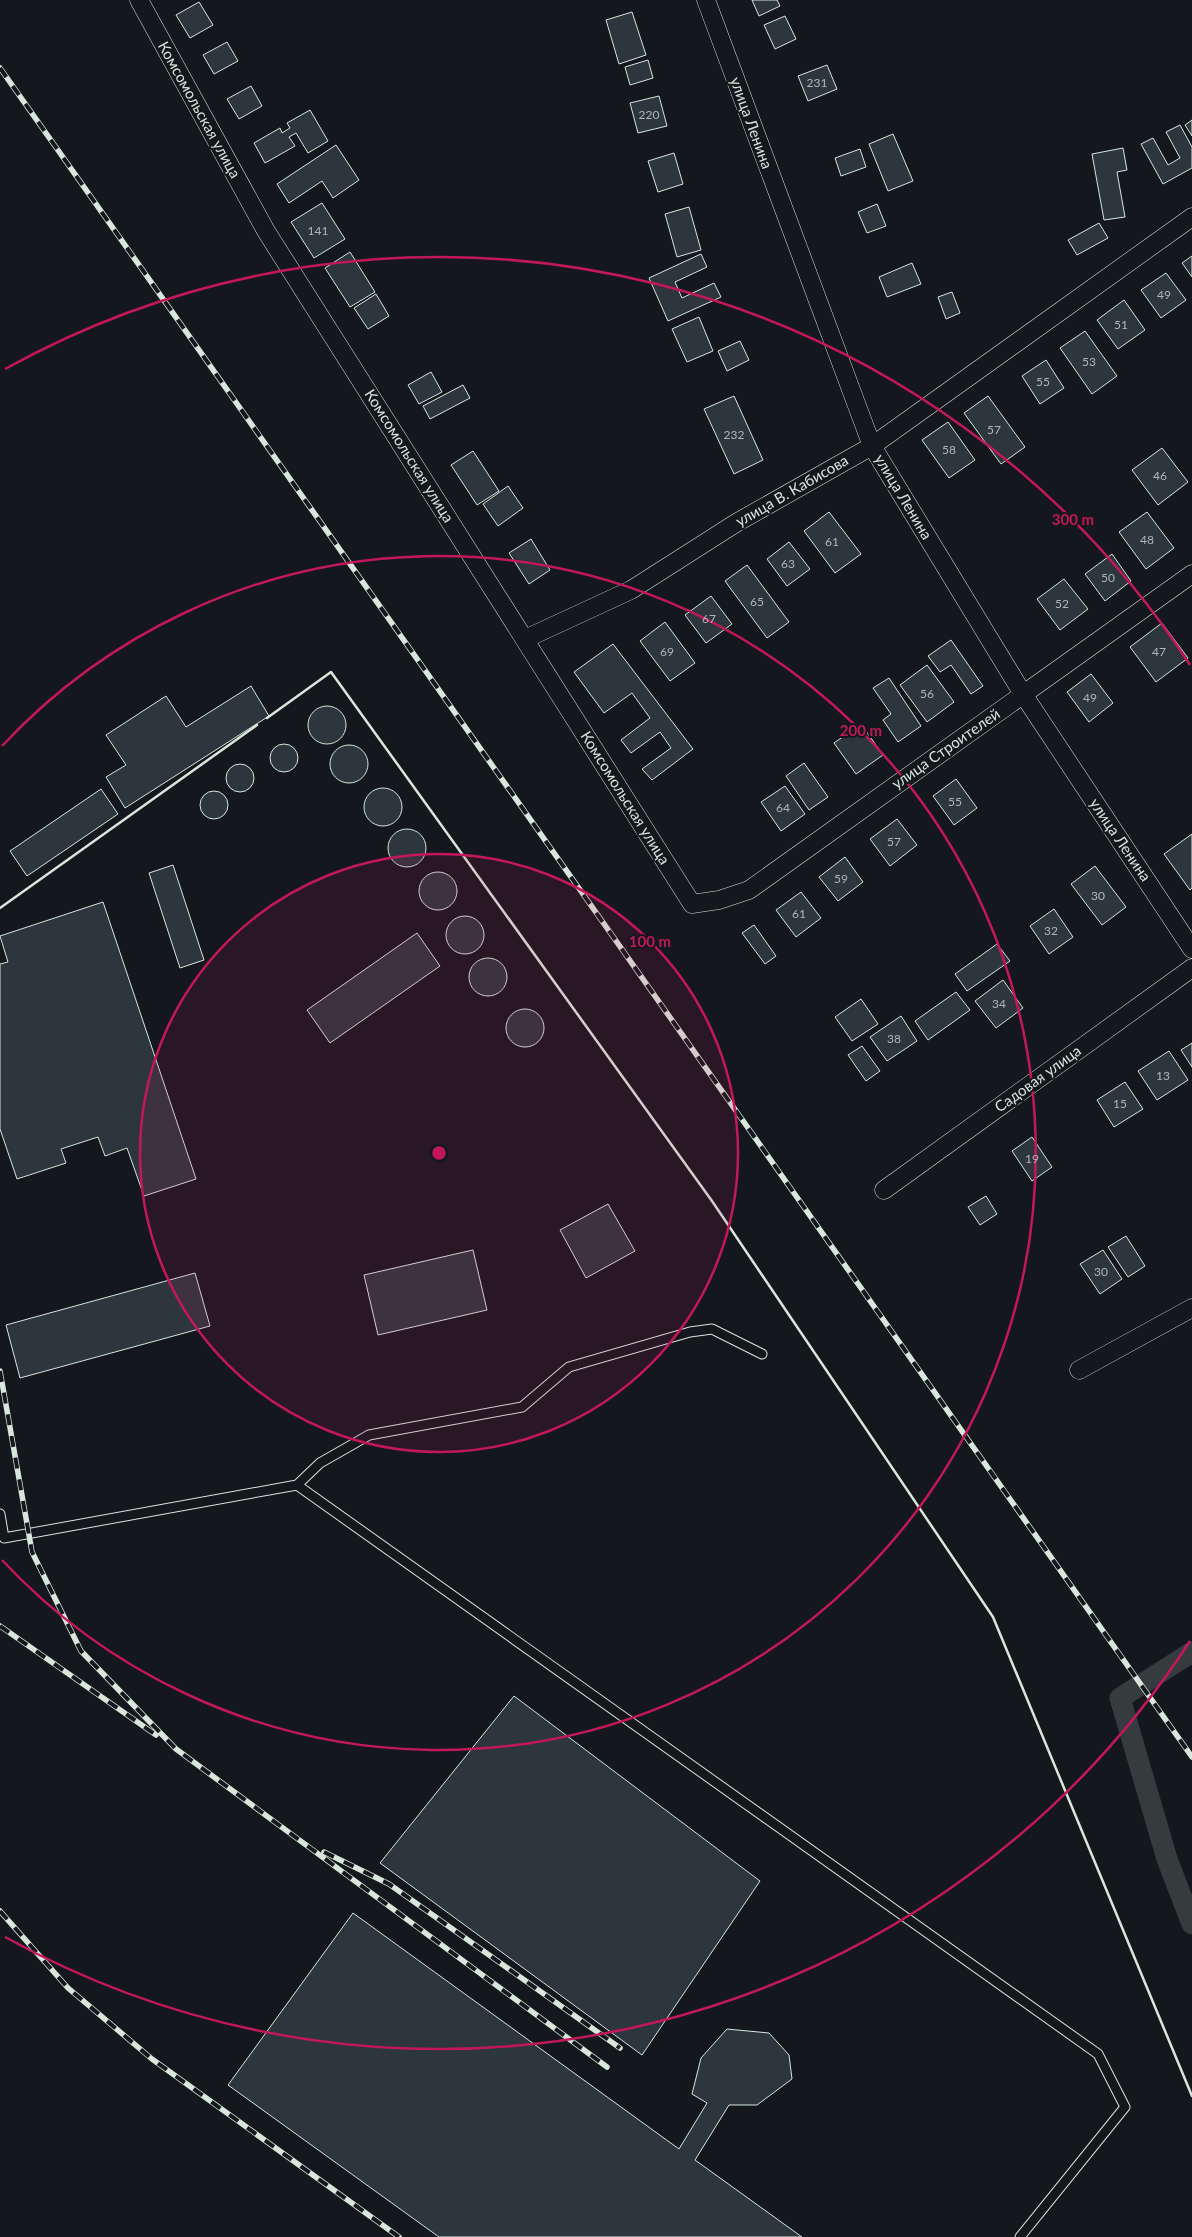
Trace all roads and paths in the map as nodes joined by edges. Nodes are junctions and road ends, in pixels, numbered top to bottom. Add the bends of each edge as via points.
1 (139, 0) edge
2 (706, 0) edge
3 (1192, 217) edge
4 (872, 446) junction
5 (1192, 574) edge
6 (525, 639) junction
7 (1023, 694) junction
8 (692, 904) joint
9 (1192, 949) edge
10 (1192, 968) edge
11 (884, 1190) dead end
12 (1192, 1308) edge
13 (762, 1354) dead end
14 (1079, 1370) dead end
15 (297, 1485) junction
16 (0, 1514) edge
17 (1020, 2237) edge

1 - 6 street, Комсомольская улица via 266,231
2 - 4 street, улица Ленина
3 - 4 street, улица В. Кабисова
4 - 6 street, улица В. Кабисова via 736,523 631,590
4 - 7 street, улица Ленина
5 - 7 street, улица Строителей
6 - 8 street, Комсомольская улица
7 - 8 street, улица Строителей via 749,890 719,900
7 - 9 street, улица Ленина
10 - 11 street, Садовая улица
12 - 14 street
13 - 15 lane via 712,1329 690,1332 569,1367 522,1407 370,1435 320,1463
15 - 16 lane via 4,1538
15 - 17 lane via 1098,2054 1125,2107

